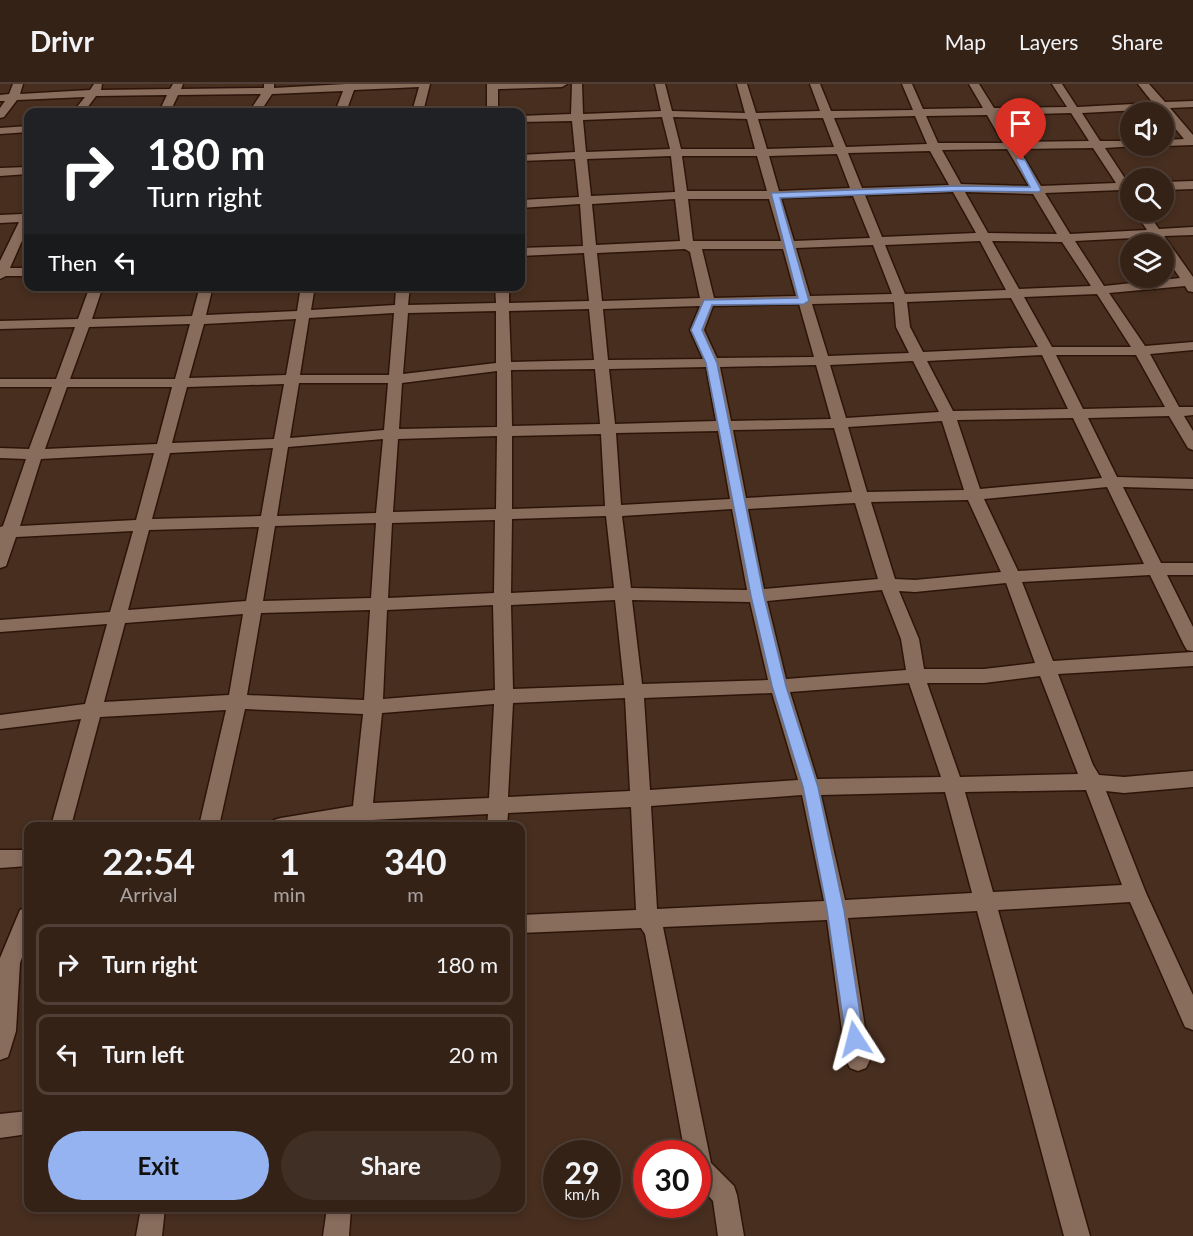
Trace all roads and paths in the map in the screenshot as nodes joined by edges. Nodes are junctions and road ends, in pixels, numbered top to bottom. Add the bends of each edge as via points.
1 (18, 84) edge
2 (425, 84) edge
3 (562, 84) edge
4 (577, 84) edge
5 (660, 84) edge
6 (742, 84) edge
7 (815, 84) edge
8 (907, 84) edge
9 (974, 84) edge
10 (1057, 84) edge
11 (1143, 84) edge
12 (492, 85) edge
13 (351, 86) edge
14 (97, 88) edge
15 (176, 88) edge
16 (269, 88) edge
17 (0, 98) edge
18 (13, 98) junction
19 (1157, 102) edge
20 (1174, 104) edge
21 (1193, 104) edge
22 (1120, 107) edge
23 (83, 108) edge
24 (167, 108) edge
25 (257, 108) edge
26 (343, 108) edge
27 (419, 108) edge
28 (493, 108) edge
29 (1074, 110) junction
30 (989, 111) junction
31 (919, 112) junction
32 (667, 114) junction
33 (826, 114) junction
34 (0, 115) edge
35 (750, 116) junction
36 (578, 117) junction
37 (525, 118) edge
38 (1174, 121) edge
39 (24, 129) edge
40 (0, 131) edge
41 (1193, 142) edge
42 (1174, 143) edge
43 (1120, 144) edge
44 (1097, 145) junction
45 (1013, 146) junction
46 (934, 147) junction
47 (842, 151) junction
48 (676, 152) junction
49 (762, 153) junction
50 (582, 156) junction
51 (525, 158) edge
52 (24, 171) edge
53 (0, 172) edge
54 (1120, 177) edge
55 (1193, 185) edge
56 (1174, 186) edge
57 (957, 188) junction
58 (1036, 190) junction
59 (1120, 190) edge
60 (859, 192) junction
61 (682, 195) junction
62 (774, 195) junction
63 (586, 200) junction
64 (525, 204) edge
65 (24, 217) edge
66 (0, 219) edge
67 (1148, 222) edge
68 (24, 225) edge
69 (1193, 231) edge
70 (1155, 232) junction
71 (982, 237) junction
72 (1065, 238) junction
73 (878, 242) junction
74 (687, 245) junction
75 (788, 246) junction
76 (590, 250) junction
77 (525, 252) edge
78 (1174, 259) edge
79 (24, 272) edge
80 (0, 273) edge
81 (1191, 283) edge
82 (1101, 290) junction
83 (95, 291) edge
84 (206, 291) edge
85 (307, 291) edge
86 (403, 291) edge
87 (502, 291) edge
88 (1014, 292) junction
89 (900, 298) junction
90 (804, 301) junction
91 (708, 302) junction
92 (595, 305) junction
93 (502, 308) junction
94 (401, 309) junction
95 (304, 316) junction
96 (198, 320) junction
97 (83, 324) junction
98 (0, 325) edge
99 (1193, 346) edge
100 (1047, 351) junction
101 (1141, 351) junction
102 (918, 355) junction
103 (822, 361) junction
104 (712, 363) junction
105 (602, 364) junction
106 (504, 366) junction
107 (291, 379) junction
108 (397, 379) junction
109 (61, 382) junction
110 (0, 383) edge
111 (183, 383) junction
112 (1193, 411) edge
113 (1174, 412) junction
114 (1078, 414) junction
115 (948, 416) junction
116 (842, 423) junction
117 (725, 426) junction
118 (608, 428) junction
119 (506, 430) junction
120 (393, 434) junction
121 (283, 443) junction
122 (1193, 445) edge
123 (162, 448) junction
124 (0, 453) edge
125 (35, 454) junction
126 (1111, 482) junction
127 (1193, 484) edge
128 (974, 495) junction
129 (861, 497) junction
130 (738, 504) junction
131 (613, 511) junction
132 (505, 514) junction
133 (384, 519) junction
134 (266, 522) junction
135 (141, 525) junction
136 (6, 532) edge
137 (0, 562) edge
138 (1155, 569) junction
139 (1193, 569) edge
140 (1012, 576) junction
141 (888, 584) junction
142 (623, 594) junction
143 (758, 596) junction
144 (502, 599) junction
145 (379, 604) junction
146 (254, 607) junction
147 (117, 618) junction
148 (0, 626) edge
149 (1193, 645) edge
150 (1193, 659) edge
151 (1048, 668) junction
152 (916, 676) junction
153 (779, 686) junction
154 (634, 690) junction
155 (504, 696) junction
156 (237, 702) junction
157 (373, 707) junction
158 (93, 710) junction
159 (0, 722) edge
160 (1193, 779) edge
161 (1093, 782) junction
162 (953, 785) junction
163 (810, 787) junction
164 (639, 799) junction
165 (496, 804) junction
166 (362, 819) edge
167 (62, 822) edge
168 (210, 822) edge
169 (327, 822) edge
170 (497, 822) edge
171 (24, 858) edge
172 (0, 859) edge
173 (1136, 893) junction
174 (985, 902) junction
175 (836, 910) junction
176 (647, 918) junction
177 (525, 924) edge
178 (24, 929) edge
179 (13, 963) edge
180 (1193, 1020) edge
181 (0, 1049) edge
182 (858, 1060) dead end
183 (24, 1123) edge
184 (0, 1126) edge
185 (694, 1140) edge
186 (711, 1180) edge
187 (152, 1212) edge
188 (339, 1212) edge
189 (149, 1236) edge
190 (336, 1236) edge
191 (731, 1236) edge
192 (1077, 1236) edge

1 - 18 street
2 - 13 street
2 - 27 street
3 - 12 street
4 - 36 street
5 - 32 street
6 - 35 street
7 - 33 street
8 - 31 street
9 - 30 street
10 - 29 street
11 - 19 street
12 - 28 street
13 - 16 street
13 - 26 street
14 - 15 street
14 - 18 street
14 - 23 street
15 - 16 street
15 - 24 street
16 - 25 street
17 - 18 street
18 - 34 street
20 - 21 street
22 - 29 street
29 - 30 street
29 - 44 street
30 - 31 street
30 - 45 street
31 - 33 street
31 - 46 street
32 - 35 street
32 - 36 street
32 - 48 street
33 - 35 street
33 - 47 street
35 - 49 street
36 - 37 street
36 - 50 street
38 - 41 street
39 - 40 street
41 - 42 street
43 - 44 street
44 - 45 street
44 - 54 street
45 - 46 street
45 - 58 street
46 - 47 street
46 - 57 street
47 - 49 street
47 - 60 street
48 - 49 street
48 - 50 street
48 - 61 street
49 - 62 street
50 - 51 street
50 - 63 street
52 - 53 street
55 - 56 street
57 - 58 street
57 - 60 street
57 - 71 street
58 - 59 street
58 - 72 street
60 - 62 street
60 - 73 street
61 - 62 street
61 - 63 street
61 - 74 street
62 - 75 street
63 - 64 street
63 - 76 street
65 - 66 street
67 - 70 street
68 - 80 street
69 - 70 street
70 - 72 street
71 - 72 street
71 - 73 street
71 - 88 street
72 - 82 street
73 - 75 street
73 - 89 street
74 - 75 street
74 - 76 street
74 - 91 street via 696,250
75 - 90 street
76 - 77 street
76 - 92 street
78 - 81 street
79 - 80 street
81 - 82 street
82 - 88 street
82 - 101 street
83 - 97 street
84 - 96 street
85 - 95 street
86 - 94 street
87 - 93 street
88 - 89 street
88 - 100 street
89 - 90 street
89 - 102 street via 903,327
90 - 91 street
90 - 103 street
91 - 92 street
91 - 104 street via 697,330
92 - 93 street
92 - 105 street
93 - 94 street
93 - 106 street
94 - 95 street
94 - 108 street
95 - 96 street
95 - 107 street
96 - 97 street
96 - 111 street
97 - 98 street
97 - 109 street
99 - 101 street
100 - 101 street
100 - 102 street
100 - 114 street
101 - 113 street
102 - 103 street
102 - 115 street
103 - 104 street
103 - 116 street
104 - 105 street
104 - 117 street
105 - 106 street
105 - 118 street
106 - 108 street
106 - 119 street
107 - 108 street
107 - 111 street
107 - 121 street
108 - 120 street
109 - 110 street
109 - 111 street
109 - 125 street
111 - 123 street
112 - 113 street
113 - 114 street
113 - 122 street
114 - 115 street
114 - 126 street
115 - 116 street
115 - 128 street
116 - 117 street
116 - 129 street
117 - 118 street
117 - 130 street
118 - 119 street
118 - 131 street
119 - 120 street
119 - 132 street
120 - 121 street
120 - 133 street
121 - 123 street
121 - 134 street
123 - 125 street
123 - 135 street
124 - 125 street
125 - 136 street
126 - 127 street
126 - 128 street
126 - 138 street
128 - 129 street
128 - 140 street
129 - 130 street
129 - 141 street
130 - 131 street
130 - 143 street
131 - 132 street
131 - 142 street
132 - 133 street
132 - 144 street
133 - 134 street
133 - 145 street
134 - 135 street
134 - 146 street
135 - 136 street
135 - 147 street
136 - 137 street
138 - 139 street
138 - 140 street
138 - 149 street
140 - 141 street via 915,586
140 - 151 street
141 - 143 street
141 - 152 street via 910,639
142 - 143 street
142 - 144 street
142 - 154 street
143 - 153 street
144 - 145 street
144 - 155 street
145 - 146 street
145 - 157 street
146 - 147 street
146 - 156 street
147 - 148 street
147 - 158 street
150 - 151 street
151 - 152 street via 984,676
151 - 161 street via 1084,768
152 - 153 street
152 - 162 street
153 - 154 street
153 - 163 street
154 - 155 street
154 - 164 street
155 - 157 street
155 - 165 street
156 - 157 street
156 - 158 street
156 - 168 street
157 - 166 street
158 - 159 street
158 - 167 street
160 - 161 street via 1124,785
161 - 162 street
161 - 173 street
162 - 163 street
162 - 174 street
163 - 164 street
163 - 175 street
164 - 165 street
164 - 176 street
165 - 166 street
165 - 170 street
166 - 169 street
171 - 172 street
173 - 174 street
173 - 180 street
174 - 175 street
174 - 192 street
175 - 176 street
175 - 182 street
176 - 177 street
176 - 185 street via 655,932
178 - 179 street
179 - 181 street
183 - 184 street
186 - 191 street via 725,1195
187 - 189 street
188 - 190 street

